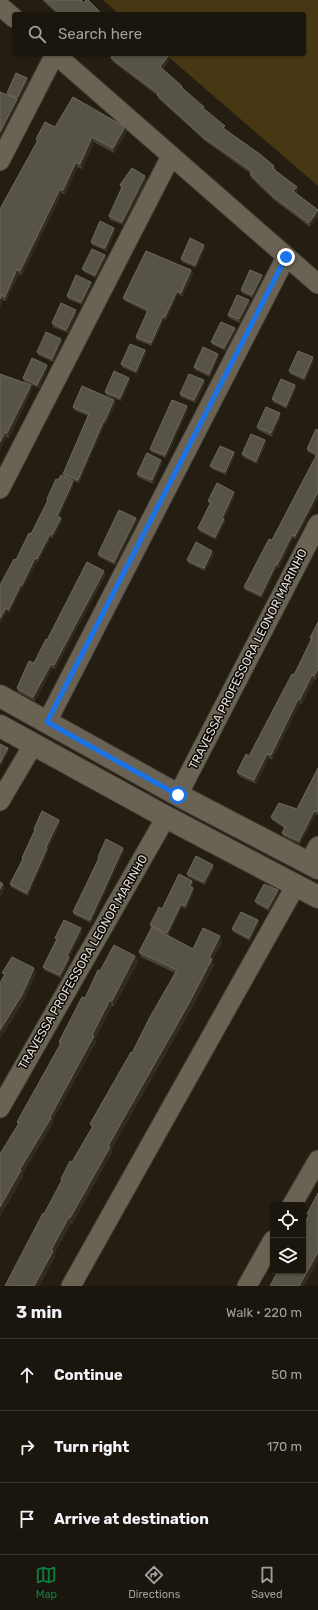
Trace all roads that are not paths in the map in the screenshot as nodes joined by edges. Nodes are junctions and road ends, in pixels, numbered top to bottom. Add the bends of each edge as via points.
1 (0, 6) edge
2 (12, 16) edge
3 (54, 56) edge
4 (57, 56) edge
5 (171, 156) junction
6 (0, 161) edge
7 (286, 257) junction
8 (318, 284) edge
9 (0, 489) edge
10 (318, 524) edge
11 (0, 696) edge
12 (47, 722) junction
13 (0, 726) edge
14 (33, 745) junction
15 (178, 795) junction
16 (0, 801) edge
17 (166, 816) junction
18 (315, 859) edge
19 (296, 885) junction
20 (318, 897) edge
21 (0, 1108) edge
22 (318, 1160) edge
23 (294, 1202) edge
24 (270, 1245) edge
25 (71, 1286) edge
26 (247, 1286) edge

1 - 2 street
3 - 6 street
4 - 5 street
5 - 7 street
5 - 9 street
7 - 8 street
7 - 12 street
10 - 15 street, TRAVESSA PROFESSORA LEONOR MARINHO
11 - 12 street
12 - 15 street
13 - 14 street
14 - 16 street
14 - 17 street
15 - 18 street
17 - 19 street
17 - 21 street, TRAVESSA PROFESSORA LEONOR MARINHO
19 - 20 street
19 - 25 street
22 - 23 street
24 - 26 street

